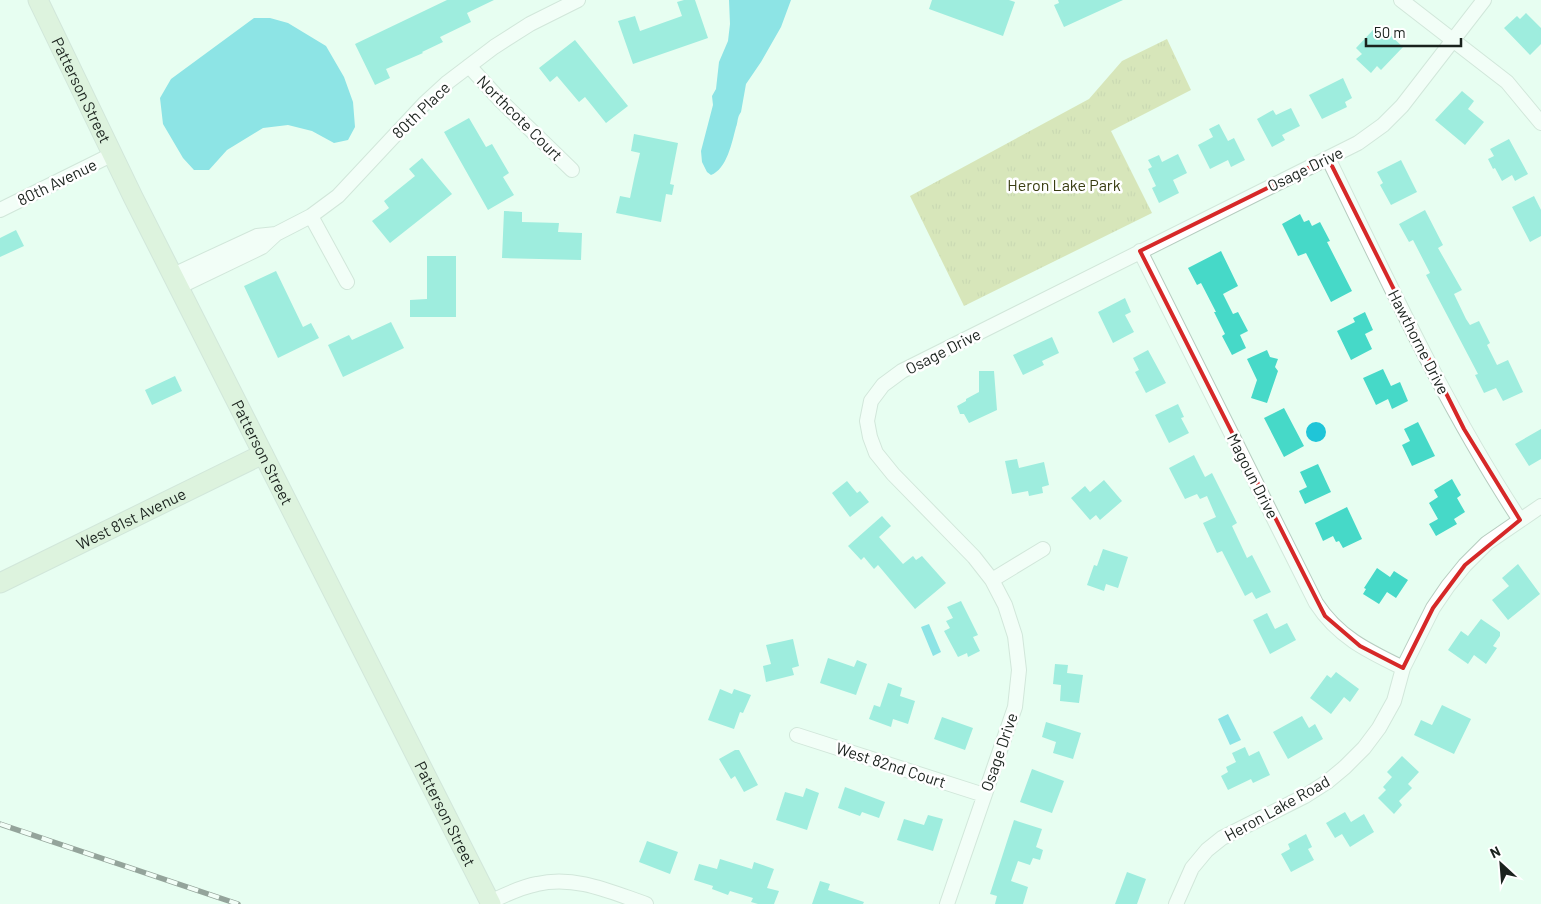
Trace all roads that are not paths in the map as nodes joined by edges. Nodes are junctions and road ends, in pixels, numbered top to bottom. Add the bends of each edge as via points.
1 (38, 0) edge
2 (578, 0) edge
3 (1401, 0) edge
4 (1484, 0) edge
5 (1452, 39) junction
6 (469, 66) junction
7 (1541, 124) edge
8 (113, 154) junction
9 (1328, 158) junction
10 (572, 170) dead end
11 (0, 210) edge
12 (311, 216) junction
13 (1140, 251) junction
14 (176, 281) junction
15 (347, 282) dead end
16 (262, 454) junction
17 (1541, 506) edge
18 (1520, 520) junction
19 (1043, 549) dead end
20 (992, 580) junction
21 (0, 583) edge
22 (1403, 668) junction
23 (797, 735) dead end
24 (984, 795) junction
25 (490, 903) edge
26 (646, 904) edge
27 (947, 904) edge
28 (1176, 904) edge

1 - 8 street, Patterson Street
2 - 6 street, 80th Place via 530,24
3 - 5 street
4 - 5 street, Osage Drive
5 - 7 street via 1507,82
5 - 9 street, Osage Drive via 1402,106 1383,125 1358,143
6 - 10 street, Northcote Court
6 - 12 street, 80th Place via 424,104 338,196
8 - 11 street, 80th Avenue
8 - 14 street, Patterson Street
9 - 13 street, Osage Drive
9 - 18 street, Hawthorne Drive via 1464,429
12 - 14 street, 80th Place via 276,234 261,247
12 - 15 street
13 - 20 street, Osage Drive via 902,371 883,385 871,401 867,421 876,453
13 - 22 street, Magoun Drive via 1320,609 1360,646
14 - 16 street, Patterson Street
16 - 21 street, West 81st Avenue
16 - 25 street, Patterson Street
17 - 18 street, Heron Lake Road
18 - 22 street, Heron Lake Road via 1488,543 1448,586 1433,608
19 - 20 street
20 - 24 street, Osage Drive via 1005,605 1015,636 1019,670 1015,707
22 - 28 street, Heron Lake Road via 1394,701 1364,748 1327,782 1246,825 1207,850 1192,868
23 - 24 street, West 82nd Court
24 - 27 street, Osage Drive
25 - 26 street via 538,883 575,882

